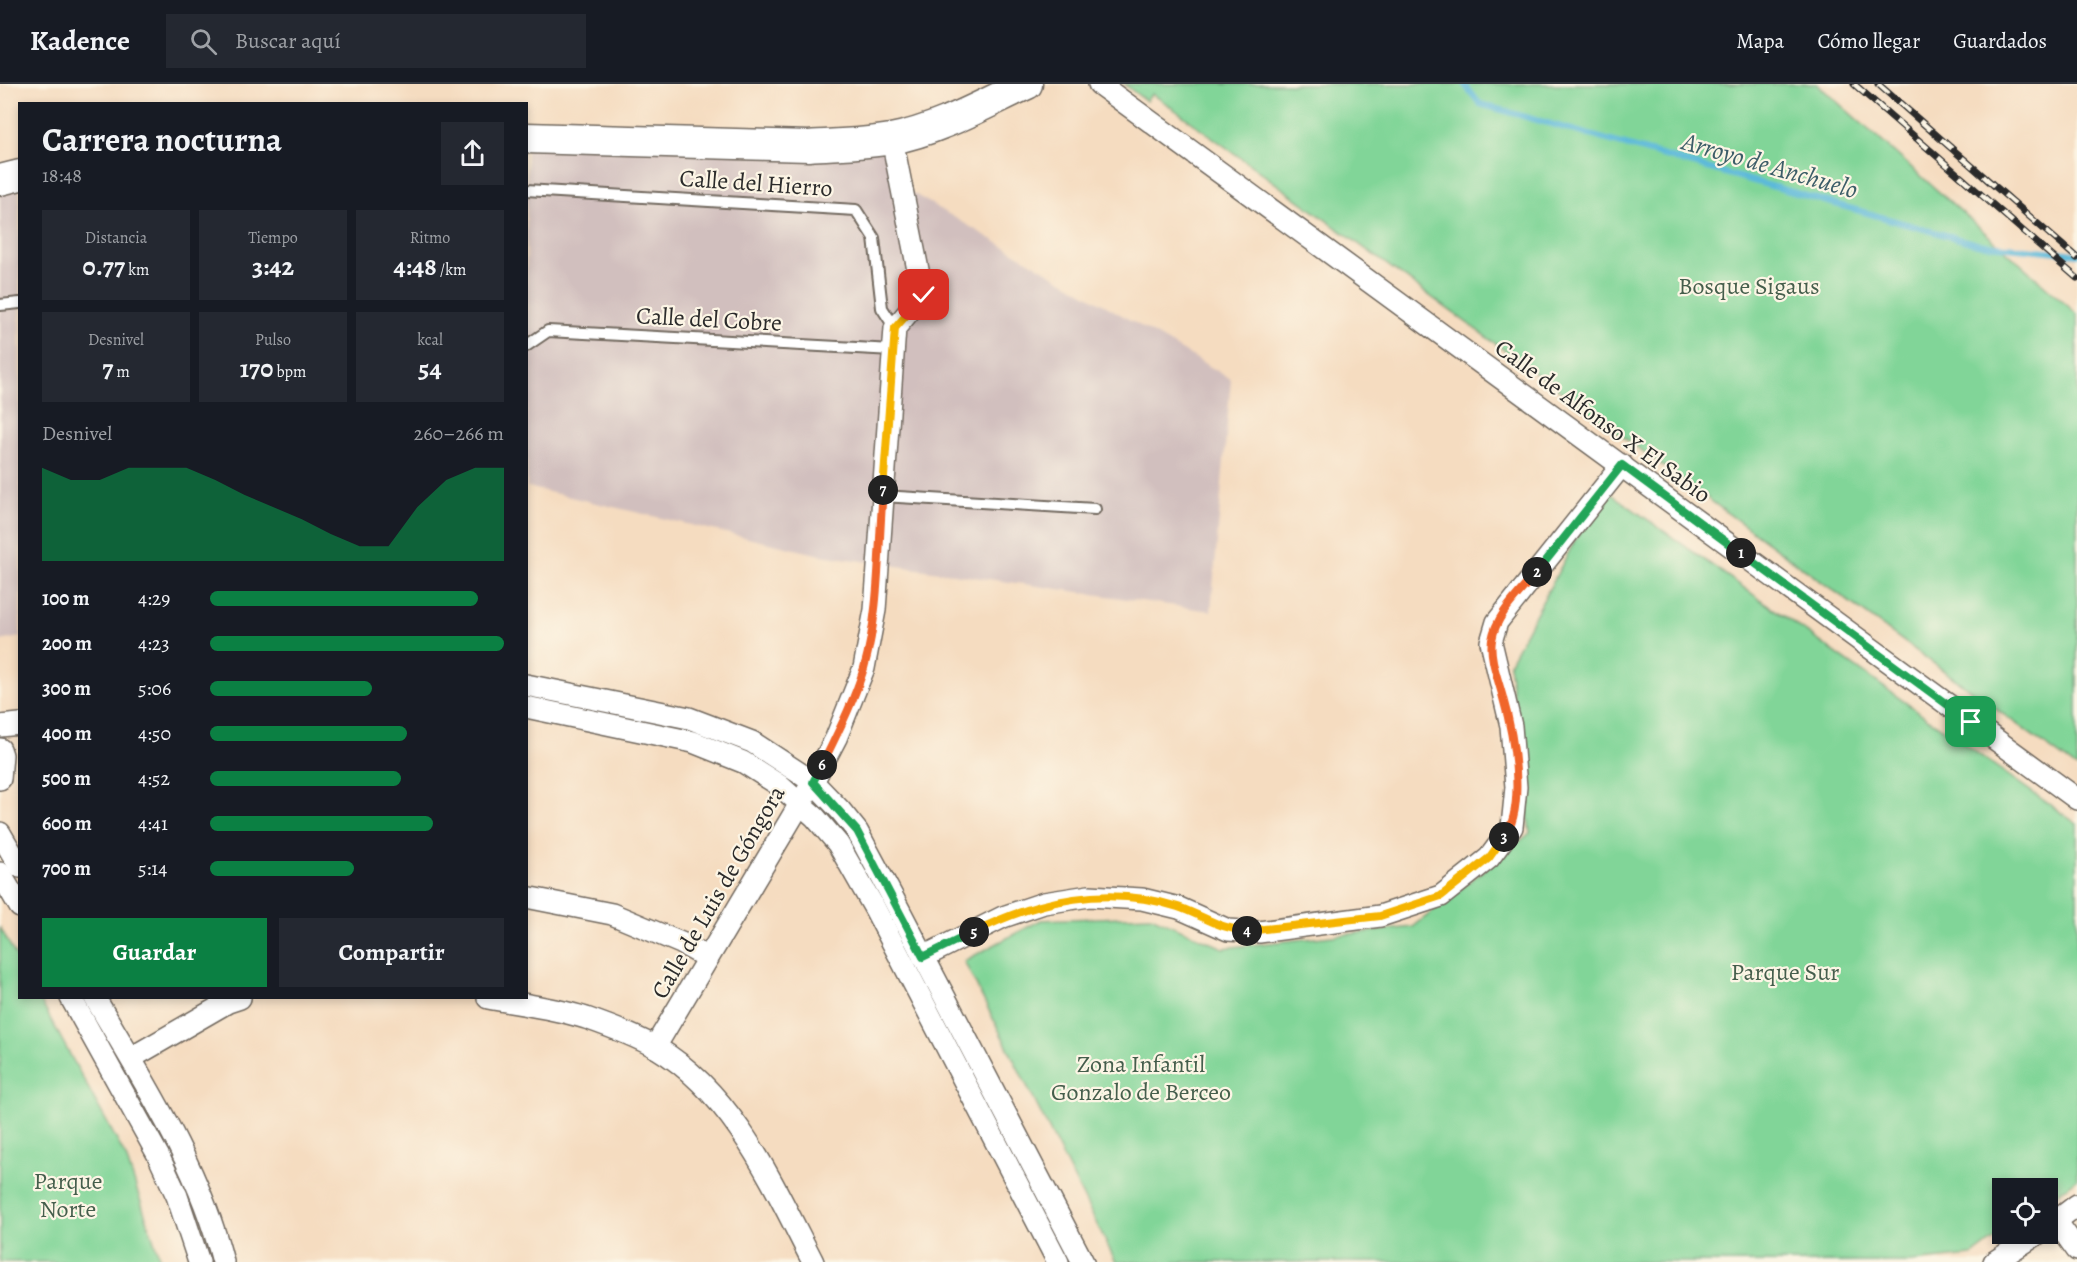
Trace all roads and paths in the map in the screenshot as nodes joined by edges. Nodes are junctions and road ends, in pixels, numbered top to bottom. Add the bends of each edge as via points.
1 (1027, 84) edge
2 (1099, 84) edge
3 (528, 138) edge
4 (892, 139) junction
5 (18, 176) edge
6 (0, 180) edge
7 (528, 190) edge
8 (18, 303) edge
9 (0, 305) edge
10 (895, 328) junction
11 (528, 345) edge
12 (893, 350) junction
13 (1622, 465) junction
14 (882, 496) junction
15 (1095, 509) dead end
16 (528, 685) edge
17 (528, 707) edge
18 (18, 724) edge
19 (0, 726) edge
20 (0, 749) edge
21 (18, 756) edge
22 (1, 778) edge
23 (813, 782) junction
24 (2077, 800) edge
25 (799, 802) junction
26 (0, 833) edge
27 (18, 864) edge
28 (0, 873) edge
29 (528, 897) edge
30 (18, 904) edge
31 (923, 957) junction
32 (708, 958) junction
33 (72, 999) edge
34 (96, 999) edge
35 (237, 999) edge
36 (493, 999) edge
37 (656, 1047) junction
38 (131, 1058) junction
39 (2077, 1205) edge
40 (2058, 1219) edge
41 (2058, 1235) edge
42 (2021, 1244) edge
43 (2077, 1250) edge
44 (199, 1262) edge
45 (223, 1262) edge
46 (813, 1262) edge
47 (1058, 1262) edge
48 (1083, 1262) edge
49 (1994, 1262) edge

1 - 4 street via 939,125
2 - 13 street, Calle de Alfonso X El Sabio
3 - 4 street via 809,146
4 - 10 street via 924,295
5 - 6 street
7 - 10 lane, Calle del Hierro via 856,210 874,238 882,308
8 - 9 lane
10 - 12 street, Calle de Luis de Góngora
11 - 12 lane, Calle del Cobre via 548,331
12 - 14 street, Calle de Luis de Góngora
13 - 24 street, Calle de Alfonso X El Sabio
13 - 31 street via 1497,622 1491,642 1511,726 1516,787 1512,827 1489,858 1441,896 1380,916 1259,932 1228,930 1179,908 1142,899 1089,896 1044,903 1003,917
14 - 15 lane
14 - 23 street, Calle de Luis de Góngora via 874,610 864,668 836,738
16 - 23 street via 689,718 752,742
17 - 25 street via 693,742 743,762 779,784
18 - 19 street
20 - 22 street
21 - 22 street
23 - 25 street, Calle de Luis de Góngora
23 - 31 street via 857,831
25 - 32 street, Calle de Luis de Góngora
25 - 47 street via 838,844 875,909
26 - 27 street
28 - 30 street
29 - 32 street via 612,914
31 - 48 street
32 - 37 street, Calle de Luis de Góngora
33 - 44 street via 158,1155 177,1196
34 - 38 street
35 - 38 street
36 - 37 street via 584,1018
37 - 46 street via 717,1098 729,1114 752,1148
38 - 45 street via 197,1186
39 - 40 street
41 - 43 street
42 - 49 street

